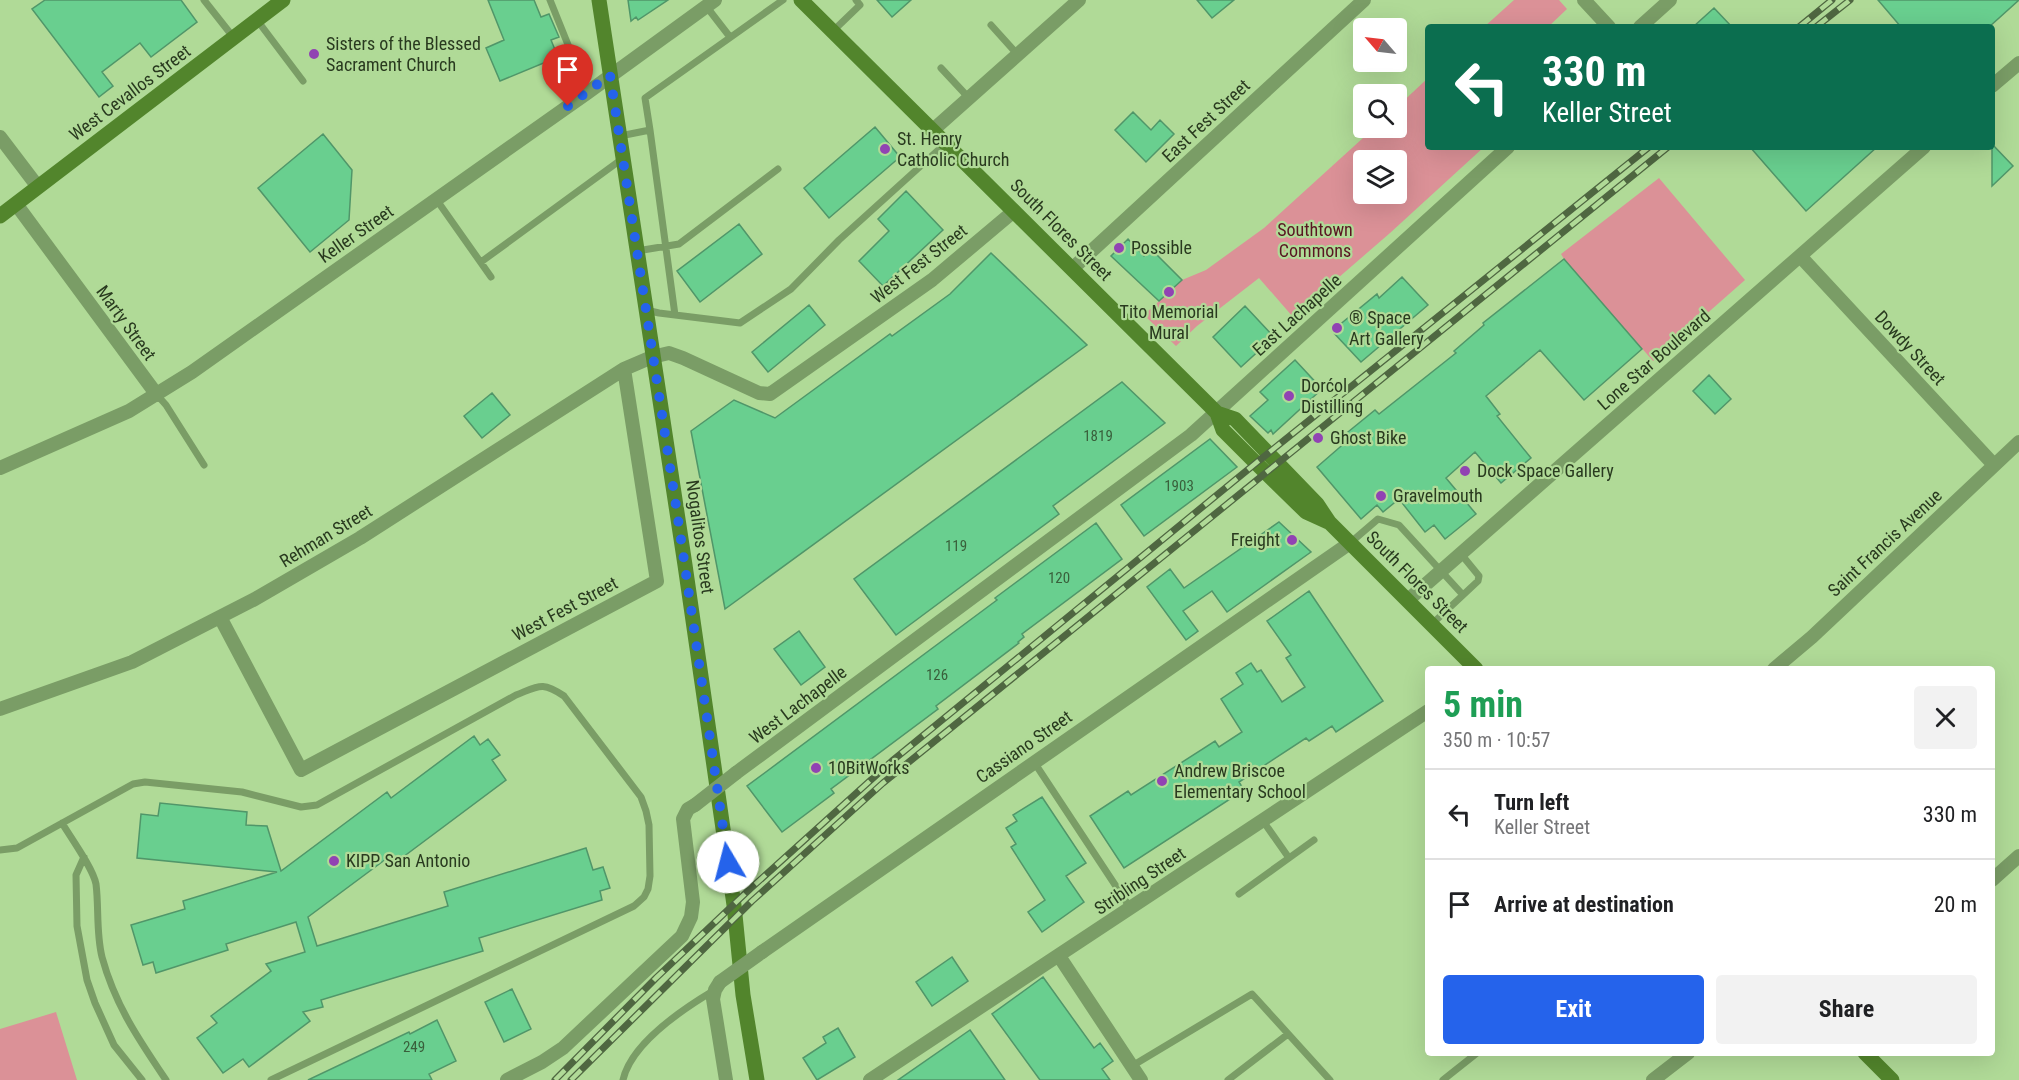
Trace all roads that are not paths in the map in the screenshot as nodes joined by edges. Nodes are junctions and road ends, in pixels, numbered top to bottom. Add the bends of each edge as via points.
1 (204, 0) edge
2 (283, 0) edge
3 (550, 0) edge
4 (599, 0) edge
5 (783, 0) edge
6 (801, 0) edge
7 (856, 0) edge
8 (1079, 0) edge
9 (1364, 0) edge
10 (1584, 0) edge
11 (1670, 0) edge
12 (710, 3) edge
13 (257, 20) junction
14 (1606, 24) edge
15 (1643, 24) edge
16 (991, 25) dead end
17 (833, 31) junction
18 (234, 38) junction
19 (730, 38) junction
20 (1017, 54) junction
21 (2019, 63) edge
22 (940, 68) dead end
23 (610, 75) junction
24 (303, 81) dead end
25 (1995, 83) edge
26 (587, 93) junction
27 (968, 97) junction
28 (650, 130) junction
29 (933, 130) junction
30 (620, 136) junction
31 (0, 137) edge
32 (946, 143) junction
33 (1505, 150) edge
34 (1921, 150) edge
35 (623, 158) junction
36 (778, 169) dead end
37 (38, 187) junction
38 (436, 199) junction
39 (16, 204) junction
40 (1014, 211) junction
41 (0, 216) edge
42 (665, 247) junction
43 (637, 251) junction
44 (1800, 256) junction
45 (481, 262) junction
46 (1072, 268) junction
47 (491, 277) dead end
48 (646, 310) junction
49 (675, 315) junction
50 (652, 357) junction
51 (624, 369) junction
52 (157, 394) junction
53 (1216, 413) junction
54 (2019, 442) edge
55 (204, 465) dead end
56 (1994, 465) junction
57 (0, 468) edge
58 (1350, 543) junction
59 (1461, 554) junction
60 (1441, 571) junction
61 (1463, 595) junction
62 (1408, 600) junction
63 (220, 617) junction
64 (1432, 624) junction
65 (1473, 666) edge
66 (1778, 666) edge
67 (0, 709) edge
68 (1425, 713) edge
69 (1034, 762) junction
70 (1263, 821) junction
71 (62, 823) junction
72 (1314, 840) dead end
73 (0, 850) edge
74 (2019, 856) edge
75 (84, 857) junction
76 (1289, 858) junction
77 (1995, 877) edge
78 (1239, 894) dead end
79 (1131, 909) junction
80 (1059, 956) junction
81 (717, 986) junction
82 (1288, 1034) junction
83 (1473, 1056) edge
84 (1684, 1056) edge
85 (1868, 1056) edge
86 (1132, 1066) junction
87 (142, 1080) edge
88 (166, 1080) edge
89 (271, 1080) edge
90 (507, 1080) edge
91 (624, 1080) edge
92 (726, 1080) edge
93 (757, 1080) edge
94 (870, 1080) edge
95 (1141, 1080) edge
96 (1228, 1080) edge
97 (1330, 1080) edge
98 (1443, 1080) edge
99 (1653, 1080) edge
100 (1892, 1080) edge

1 - 18 lane
2 - 13 main road, West Cevallos Street
3 - 26 lane
4 - 23 main road, Nogalitos Street
5 - 19 lane
6 - 17 main road, South Flores Street
7 - 17 lane via 860,5
8 - 20 street
9 - 46 street, East Fest Street
10 - 14 street
11 - 15 street
12 - 19 lane
12 - 23 street, Keller Street
13 - 18 main road, West Cevallos Street
13 - 24 lane
16 - 20 lane
17 - 29 main road, South Flores Street
18 - 37 main road, West Cevallos Street
19 - 28 lane via 645,98
20 - 27 street
21 - 25 street
22 - 27 lane
23 - 26 street, Keller Street
23 - 30 main road, Nogalitos Street
26 - 38 street, Keller Street
27 - 29 street
28 - 30 lane
28 - 42 lane
29 - 32 main road, South Flores Street
30 - 35 main road, Nogalitos Street
31 - 37 street
32 - 40 main road, South Flores Street
32 - 49 lane via 791,289 740,323
33 - 53 street, East Lachapelle
34 - 44 street, Lone Star Boulevard
35 - 43 main road, Nogalitos Street
35 - 45 lane
36 - 42 lane via 680,244
37 - 39 main road, West Cevallos Street
38 - 45 lane
38 - 52 street, Keller Street
39 - 41 main road, West Cevallos Street
39 - 52 street, Marty Street
40 - 46 main road, South Flores Street
40 - 50 street, West Fest Street via 932,280 770,394 759,393 676,356
42 - 43 lane
42 - 49 lane
43 - 48 main road, Nogalitos Street
44 - 56 street, Dowdy Street
44 - 59 street, Lone Star Boulevard
45 - 47 lane
46 - 53 main road, South Flores Street
48 - 49 lane
48 - 50 main road, Nogalitos Street
50 - 51 street, Rehman Street
50 - 93 main road, Nogalitos Street via 692,611
51 - 63 street, Rehman Street via 360,538
51 - 63 street, West Fest Street via 657,581 301,770
52 - 55 lane, Marty Street
52 - 57 street, Keller Street via 129,411
53 - 58 main road, South Flores Street via 1223,430 1306,512 1329,522
53 - 90 street, West Lachapelle, bridge via 688,809 683,819 693,902 682,936 563,1048
54 - 56 street, Saint Francis Avenue
56 - 66 street, Saint Francis Avenue
58 - 60 lane via 1378,519 1399,525
58 - 62 main road, South Flores Street
58 - 69 street, Cassiano Street
59 - 60 street, Lone Star Boulevard
59 - 61 lane via 1479,576
60 - 61 lane
60 - 62 street, Lone Star Boulevard
61 - 64 lane
62 - 64 main road, South Flores Street
63 - 67 street, Rehman Street via 132,662
64 - 65 main road, South Flores Street
68 - 70 street, Stribling Street
69 - 79 lane
69 - 81 street, Cassiano Street, bridge
70 - 76 lane
70 - 79 street, Stribling Street
71 - 73 lane via 17,848
71 - 75 lane
71 - 89 lane via 133,783 146,782 242,792 301,807 317,805 516,695 538,686 551,687 564,696 641,797 649,825 650,876 644,897 633,906
72 - 76 lane
74 - 77 street
75 - 87 lane via 76,875 77,926 87,980 114,1045
75 - 88 lane via 96,881 97,927 114,994 132,1030
76 - 78 lane
79 - 80 street, Stribling Street
80 - 86 street
80 - 94 street, Stribling Street
81 - 91 lane via 644,1045 629,1064
81 - 92 street via 713,999
82 - 86 lane via 1252,994
82 - 96 lane
82 - 97 lane
83 - 98 lane
84 - 99 street
85 - 100 main road
86 - 95 street

